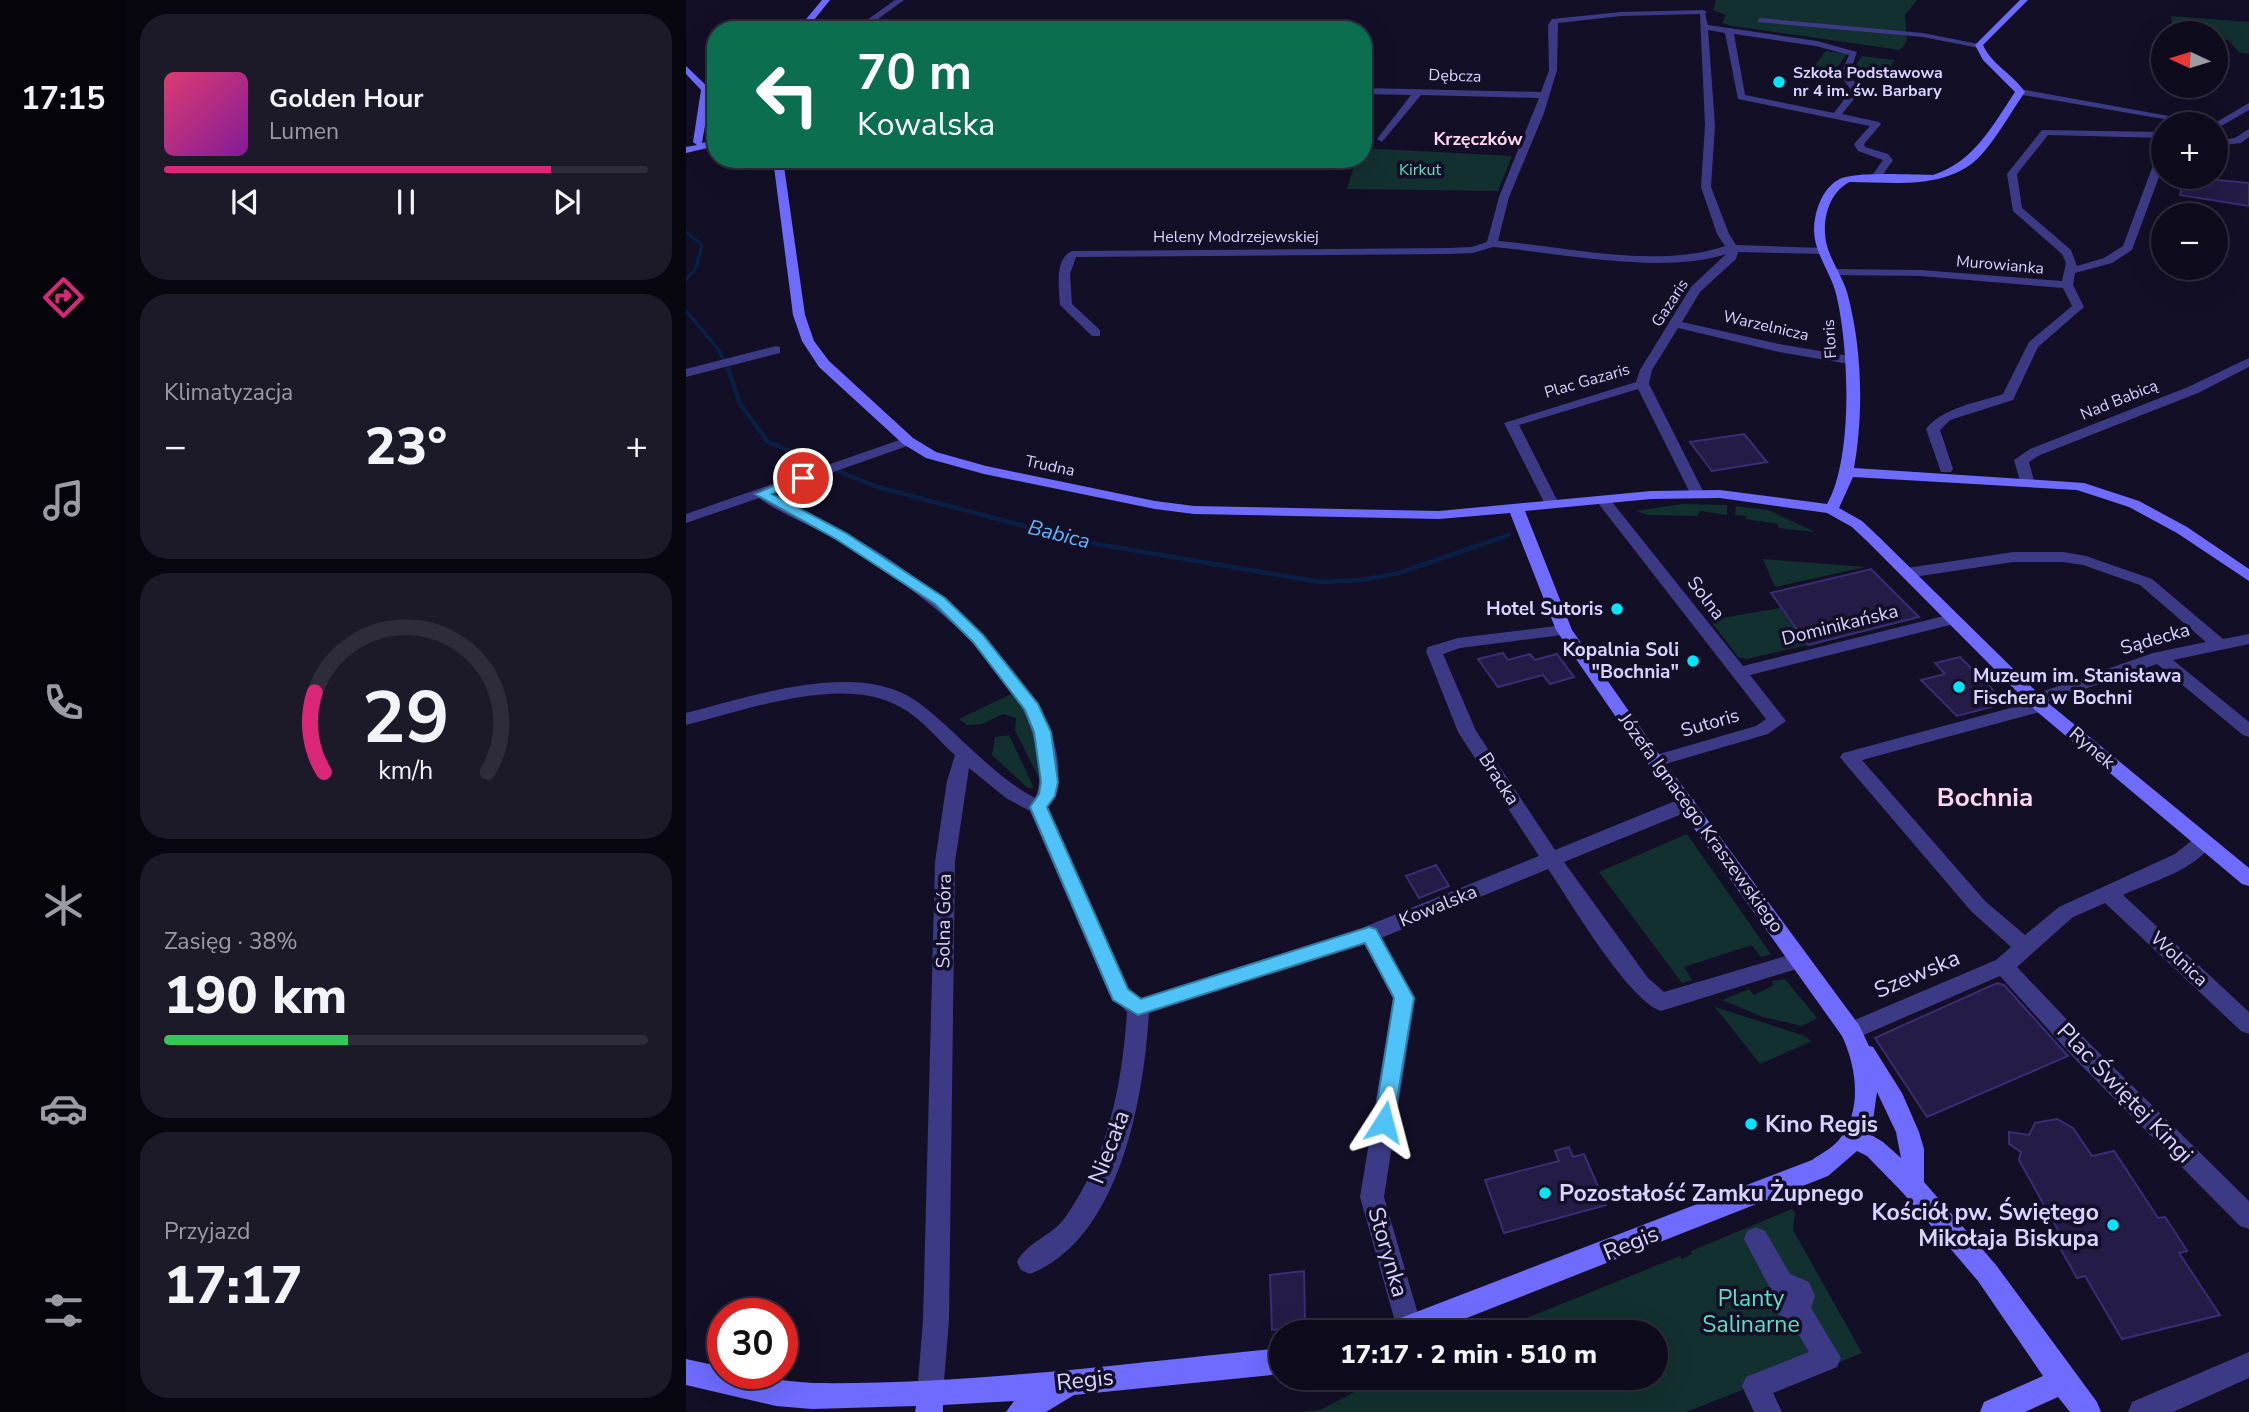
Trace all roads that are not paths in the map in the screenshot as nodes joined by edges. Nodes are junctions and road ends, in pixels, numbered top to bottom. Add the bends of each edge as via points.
1 (826, 0) edge
2 (900, 0) edge
3 (1705, 0) edge
4 (2024, 0) edge
5 (1703, 12) junction
6 (1760, 20) dead end
7 (808, 21) edge
8 (871, 21) edge
9 (1704, 27) junction
10 (1729, 31) junction
11 (1979, 45) junction
12 (686, 69) edge
13 (707, 90) edge
14 (1372, 91) edge
15 (1419, 91) junction
16 (2020, 92) junction
17 (1545, 95) junction
18 (707, 103) edge
19 (2249, 106) edge
20 (705, 108) joint
21 (1838, 114) junction
22 (2151, 114) edge
23 (2228, 119) edge
24 (2228, 132) edge
25 (2151, 135) edge
26 (1382, 139) dead end
27 (2244, 139) edge
28 (698, 142) junction
29 (707, 143) edge
30 (707, 144) edge
31 (686, 149) edge
32 (779, 168) edge
33 (1876, 177) junction
34 (2151, 185) edge
35 (1492, 244) junction
36 (1732, 248) junction
37 (1823, 251) junction
38 (2069, 271) junction
39 (1833, 272) junction
40 (2067, 285) junction
41 (1676, 324) junction
42 (1096, 333) dead end
43 (776, 350) dead end
44 (1849, 360) junction
45 (2249, 362) edge
46 (686, 373) edge
47 (1642, 384) junction
48 (908, 441) junction
49 (1946, 469) dead end
50 (1846, 472) junction
51 (2027, 481) junction
52 (1697, 493) junction
53 (762, 494) junction
54 (1603, 500) junction
55 (1552, 504) junction
56 (1516, 508) junction
57 (1831, 509) junction
58 (686, 519) edge
59 (1907, 573) junction
60 (2249, 576) edge
61 (1952, 619) junction
62 (1564, 630) junction
63 (2249, 639) edge
64 (2217, 643) junction
65 (2159, 657) junction
66 (1739, 672) junction
67 (2039, 703) junction
68 (686, 719) edge
69 (1777, 721) joint
70 (2249, 731) edge
71 (964, 754) junction
72 (1655, 761) junction
73 (1687, 804) junction
74 (1038, 807) junction
75 (2203, 842) junction
76 (1551, 859) junction
77 (2249, 879) edge
78 (2109, 894) junction
79 (1369, 934) junction
80 (2023, 946) junction
81 (1799, 960) junction
82 (2003, 966) junction
83 (1138, 1007) junction
84 (2249, 1026) edge
85 (1854, 1037) junction
86 (1854, 1137) junction
87 (1912, 1185) junction
88 (2249, 1218) edge
89 (1756, 1239) dead end
90 (1030, 1262) dead end
91 (1402, 1320) edge
92 (1430, 1320) edge
93 (1269, 1362) edge
94 (2249, 1365) edge
95 (686, 1372) edge
96 (1074, 1380) junction
97 (2062, 1381) junction
98 (929, 1403) edge
99 (1020, 1412) edge
100 (1768, 1412) edge
101 (1994, 1412) edge
102 (2087, 1412) edge
103 (2141, 1412) edge

1 - 7 street
2 - 8 street
3 - 5 street
4 - 11 street
5 - 9 street
5 - 17 street via 1555,21 1553,70
6 - 11 street via 1923,35
9 - 10 street
9 - 36 street via 1710,125 1706,187
10 - 21 street via 1738,95
10 - 21 street via 1854,54 1843,75 1856,90
11 - 16 street
12 - 13 street
14 - 15 street, Dębcza
15 - 17 street, Dębcza
15 - 26 street
16 - 22 street
16 - 33 street via 1978,153 1950,173 1934,178
17 - 35 street via 1504,197
18 - 20 street
19 - 23 street
20 - 28 street
21 - 33 street via 1876,124 1858,144 1888,160
24 - 27 street
25 - 38 street via 2045,132 2012,174 2017,209 2067,252 2072,263
28 - 29 street
28 - 31 street
30 - 31 street
32 - 48 street, Trudna via 799,315 808,341 824,364
33 - 37 street, Floris via 1848,179 1836,185 1819,232
34 - 38 street, Murowianka via 2128,248 2112,259
35 - 36 street via 1667,259 1698,258
35 - 42 street, Heleny Modrzejewskiej via 1448,251 1072,254 1064,274 1066,305
36 - 37 street
36 - 41 street, Gazaris via 1732,257 1695,290
37 - 39 street, Floris
38 - 40 street, Murowianka
39 - 40 street, Murowianka via 1933,274
39 - 44 street, Floris via 1848,322
40 - 49 street via 2078,307 2034,345 2008,397 1945,417 1933,429
41 - 44 street, Warzelnicza
41 - 47 street, Gazaris
43 - 46 street
44 - 50 street, Floris
45 - 51 street, Nad Babicą via 2193,390 2035,452 2021,460
47 - 52 street, Plac Gazaris
47 - 55 street, Plac Gazaris via 1511,422
48 - 53 street
48 - 56 street, Trudna via 931,455 984,470 1194,510 1404,516
50 - 51 street
50 - 57 street, Floris
51 - 60 street via 2079,486 2134,503
52 - 54 street, Trudna
52 - 57 street, Trudna
53 - 58 street
53 - 74 street via 916,583 978,639 1026,699 1040,725 1050,782
54 - 55 street, Trudna
54 - 66 street, Solna
55 - 56 street, Trudna
56 - 62 street, Józefa Ignacego Kraszewskiego
57 - 59 street, Rynek via 1857,524
59 - 61 street, Rynek
59 - 64 street via 2013,557 2086,561 2146,582
61 - 66 street, Dominikańska
61 - 67 street, Rynek
62 - 72 street, Józefa Ignacego Kraszewskiego
62 - 76 street, Bracka via 1458,643 1434,651 1468,732
63 - 64 street, Sądecka
64 - 65 street, Sądecka
65 - 67 street, Sądecka
65 - 70 street
66 - 69 street, Solna
67 - 75 street, Rynek
67 - 80 street via 1849,757 1978,906
68 - 71 street via 809,692 867,690 909,704
69 - 72 street, Sutoris via 1762,730
71 - 74 street
71 - 98 street, Solna Góra via 945,862 936,1320
72 - 73 street, Józefa Ignacego Kraszewskiego
73 - 76 street, Kowalska
73 - 81 street, Józefa Ignacego Kraszewskiego
74 - 83 street via 1120,994
75 - 77 street, Rynek
75 - 78 street via 2182,859
76 - 79 street, Kowalska
76 - 81 street, Bracka via 1640,984 1661,1002
78 - 80 street via 2066,912
78 - 84 street, Wolnica
79 - 83 street, Kowalska
79 - 91 street, Storynka via 1404,998 1372,1196
80 - 82 street
81 - 85 street, Józefa Ignacego Kraszewskiego
82 - 85 street, Szewska
82 - 88 street, Plac Świętej Kingi
83 - 90 street, Niecała via 1127,1100 1107,1164 1067,1234
85 - 86 street, Józefa Ignacego Kraszewskiego via 1868,1082 1865,1110
85 - 87 street via 1902,1114 1916,1163
86 - 87 street
86 - 92 street, Regis via 1845,1150 1820,1167
87 - 97 street via 1987,1273
89 - 100 street via 1828,1358 1755,1386
93 - 96 street, Regis
94 - 103 street
95 - 98 street, Regis via 776,1392
96 - 98 street, Regis
96 - 99 street
97 - 101 street
97 - 102 street

